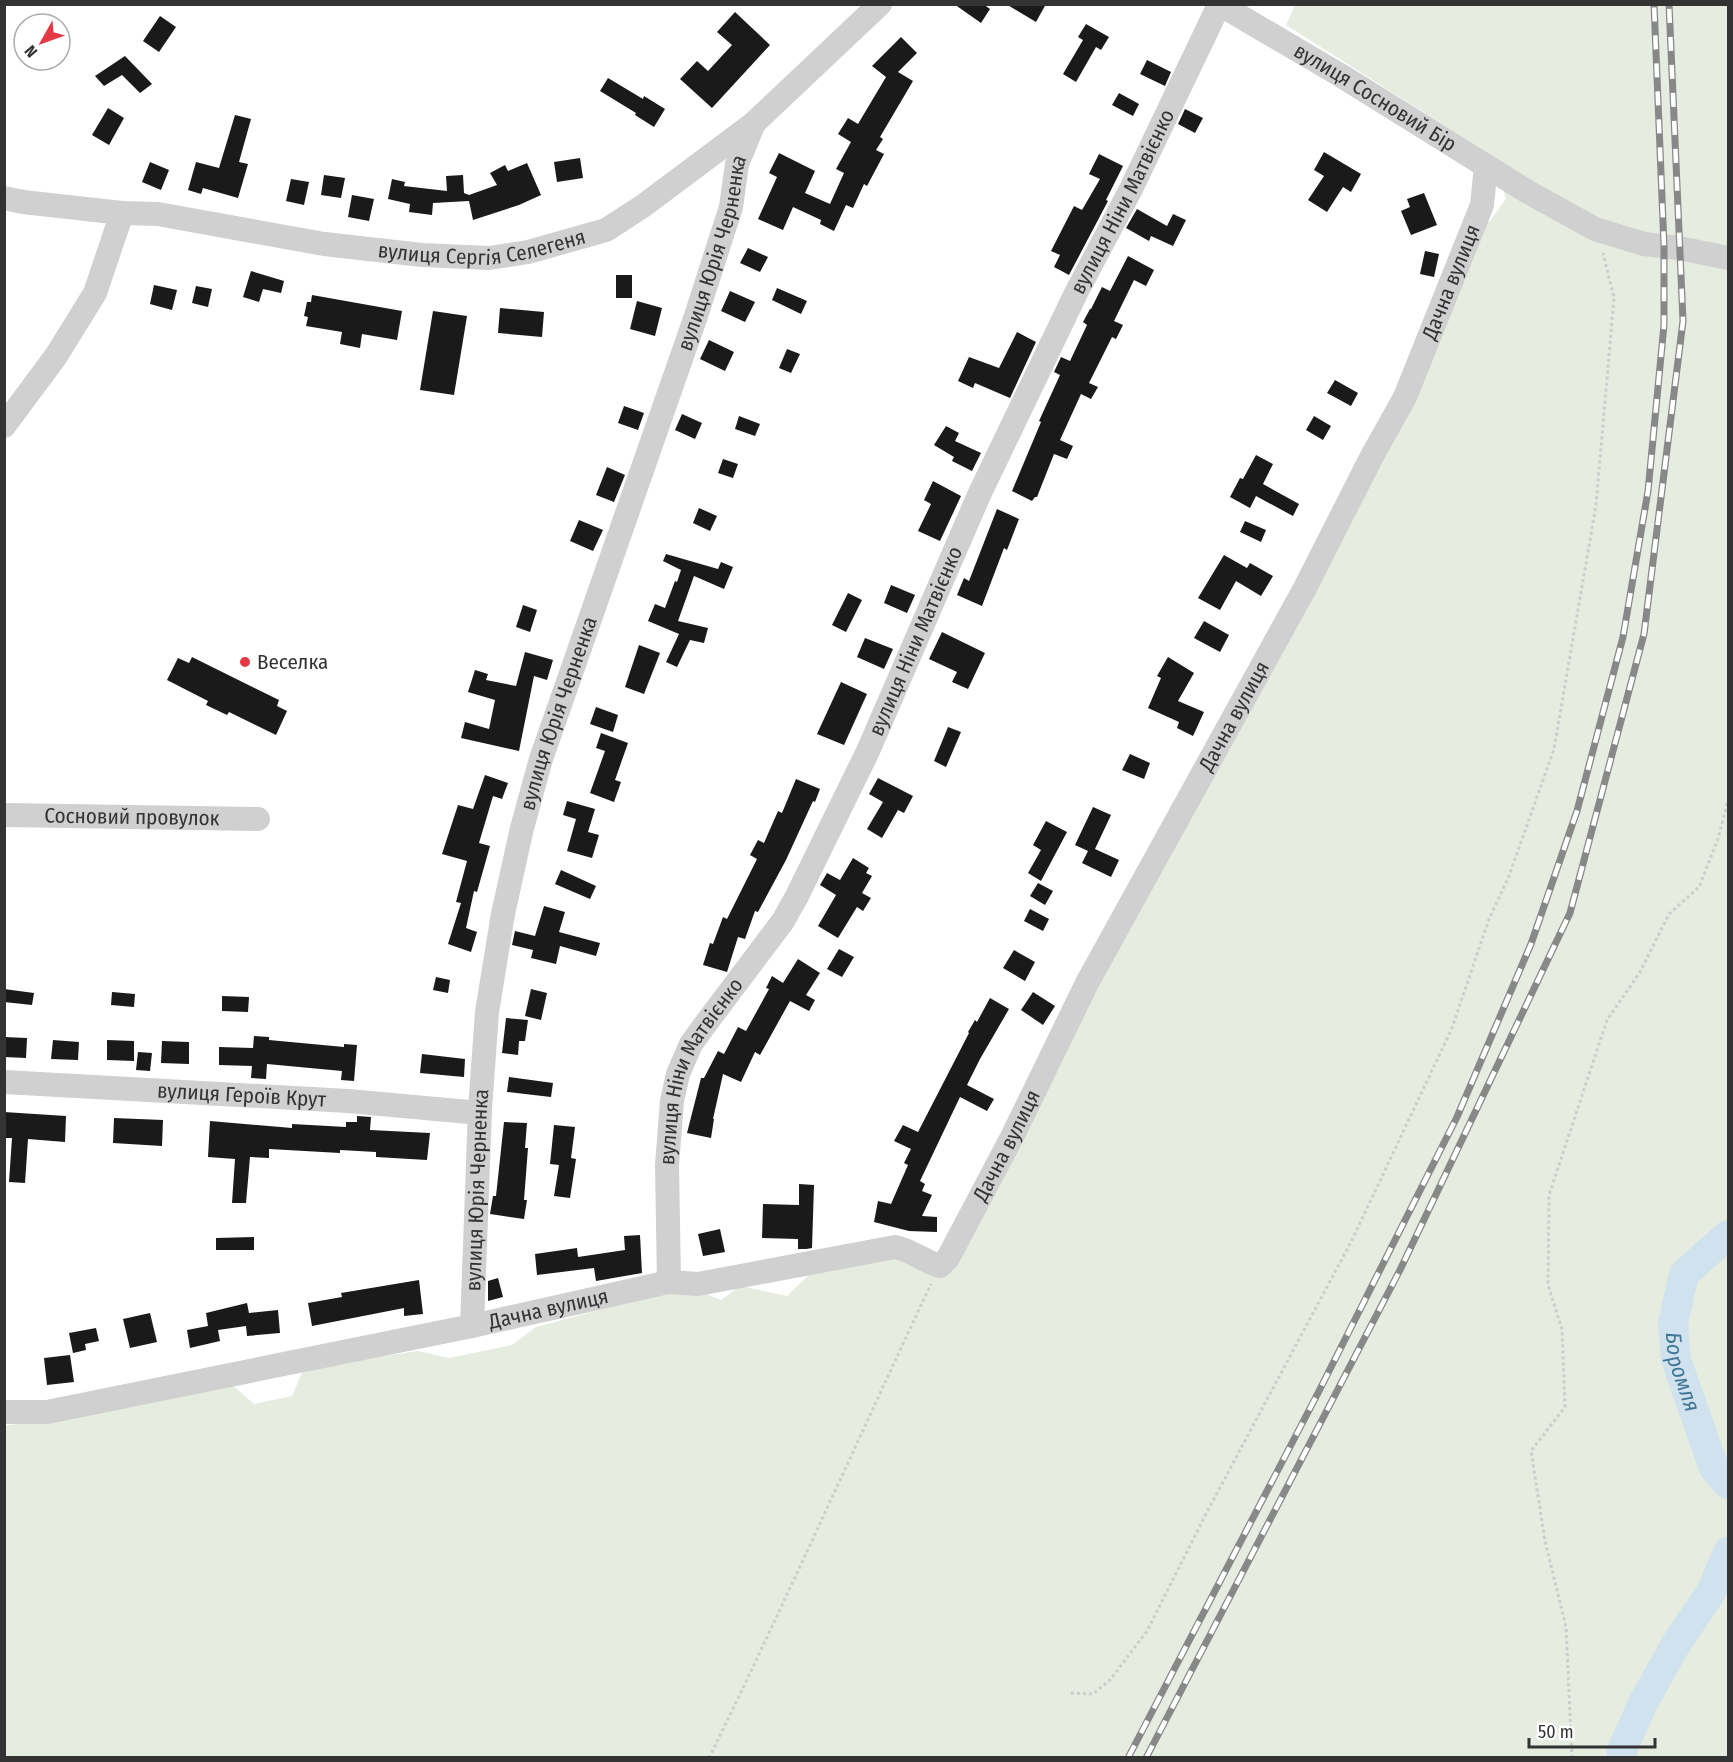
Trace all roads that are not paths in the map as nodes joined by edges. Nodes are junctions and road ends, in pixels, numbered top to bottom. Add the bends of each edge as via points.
1 (880, 4) edge
2 (1219, 5) edge
3 (754, 123) junction
4 (1486, 166) junction
5 (4, 198) edge
6 (122, 213) junction
7 (1728, 258) edge
8 (4, 426) edge
9 (4, 815) edge
10 (258, 819) dead end
11 (4, 1082) edge
12 (480, 1113) junction
13 (669, 1282) junction
14 (472, 1326) junction
15 (4, 1412) edge

1 - 3 street, вулиця Сергія Селегеня
2 - 4 street, вулиця Сосновий Бір
2 - 13 street, вулиця Ніни Матвієнко via 979,495 868,751 797,896 783,921 691,1044 678,1074 667,1165
3 - 6 street, вулиця Сергія Селегеня via 606,230 528,252 489,258 335,245 158,214
3 - 12 street, вулиця Юрія Черненка via 737,164 731,207 696,316 541,759 503,914 487,1012
4 - 7 street, вулиця Сосновий Бір via 1595,229 1644,244
4 - 13 street, Дачна вулиця via 1482,205 1405,397 1305,588 1087,983 948,1258 940,1266 908,1249 895,1247 698,1284
5 - 6 street, вулиця Сергія Селегеня
6 - 8 street via 95,293 56,356
9 - 10 street, Сосновий провулок
11 - 12 street, вулиця Героїв Крут via 348,1101
12 - 14 street, вулиця Юрія Черненка
13 - 14 street, Дачна вулиця
14 - 15 street, Дачна вулиця via 47,1412

